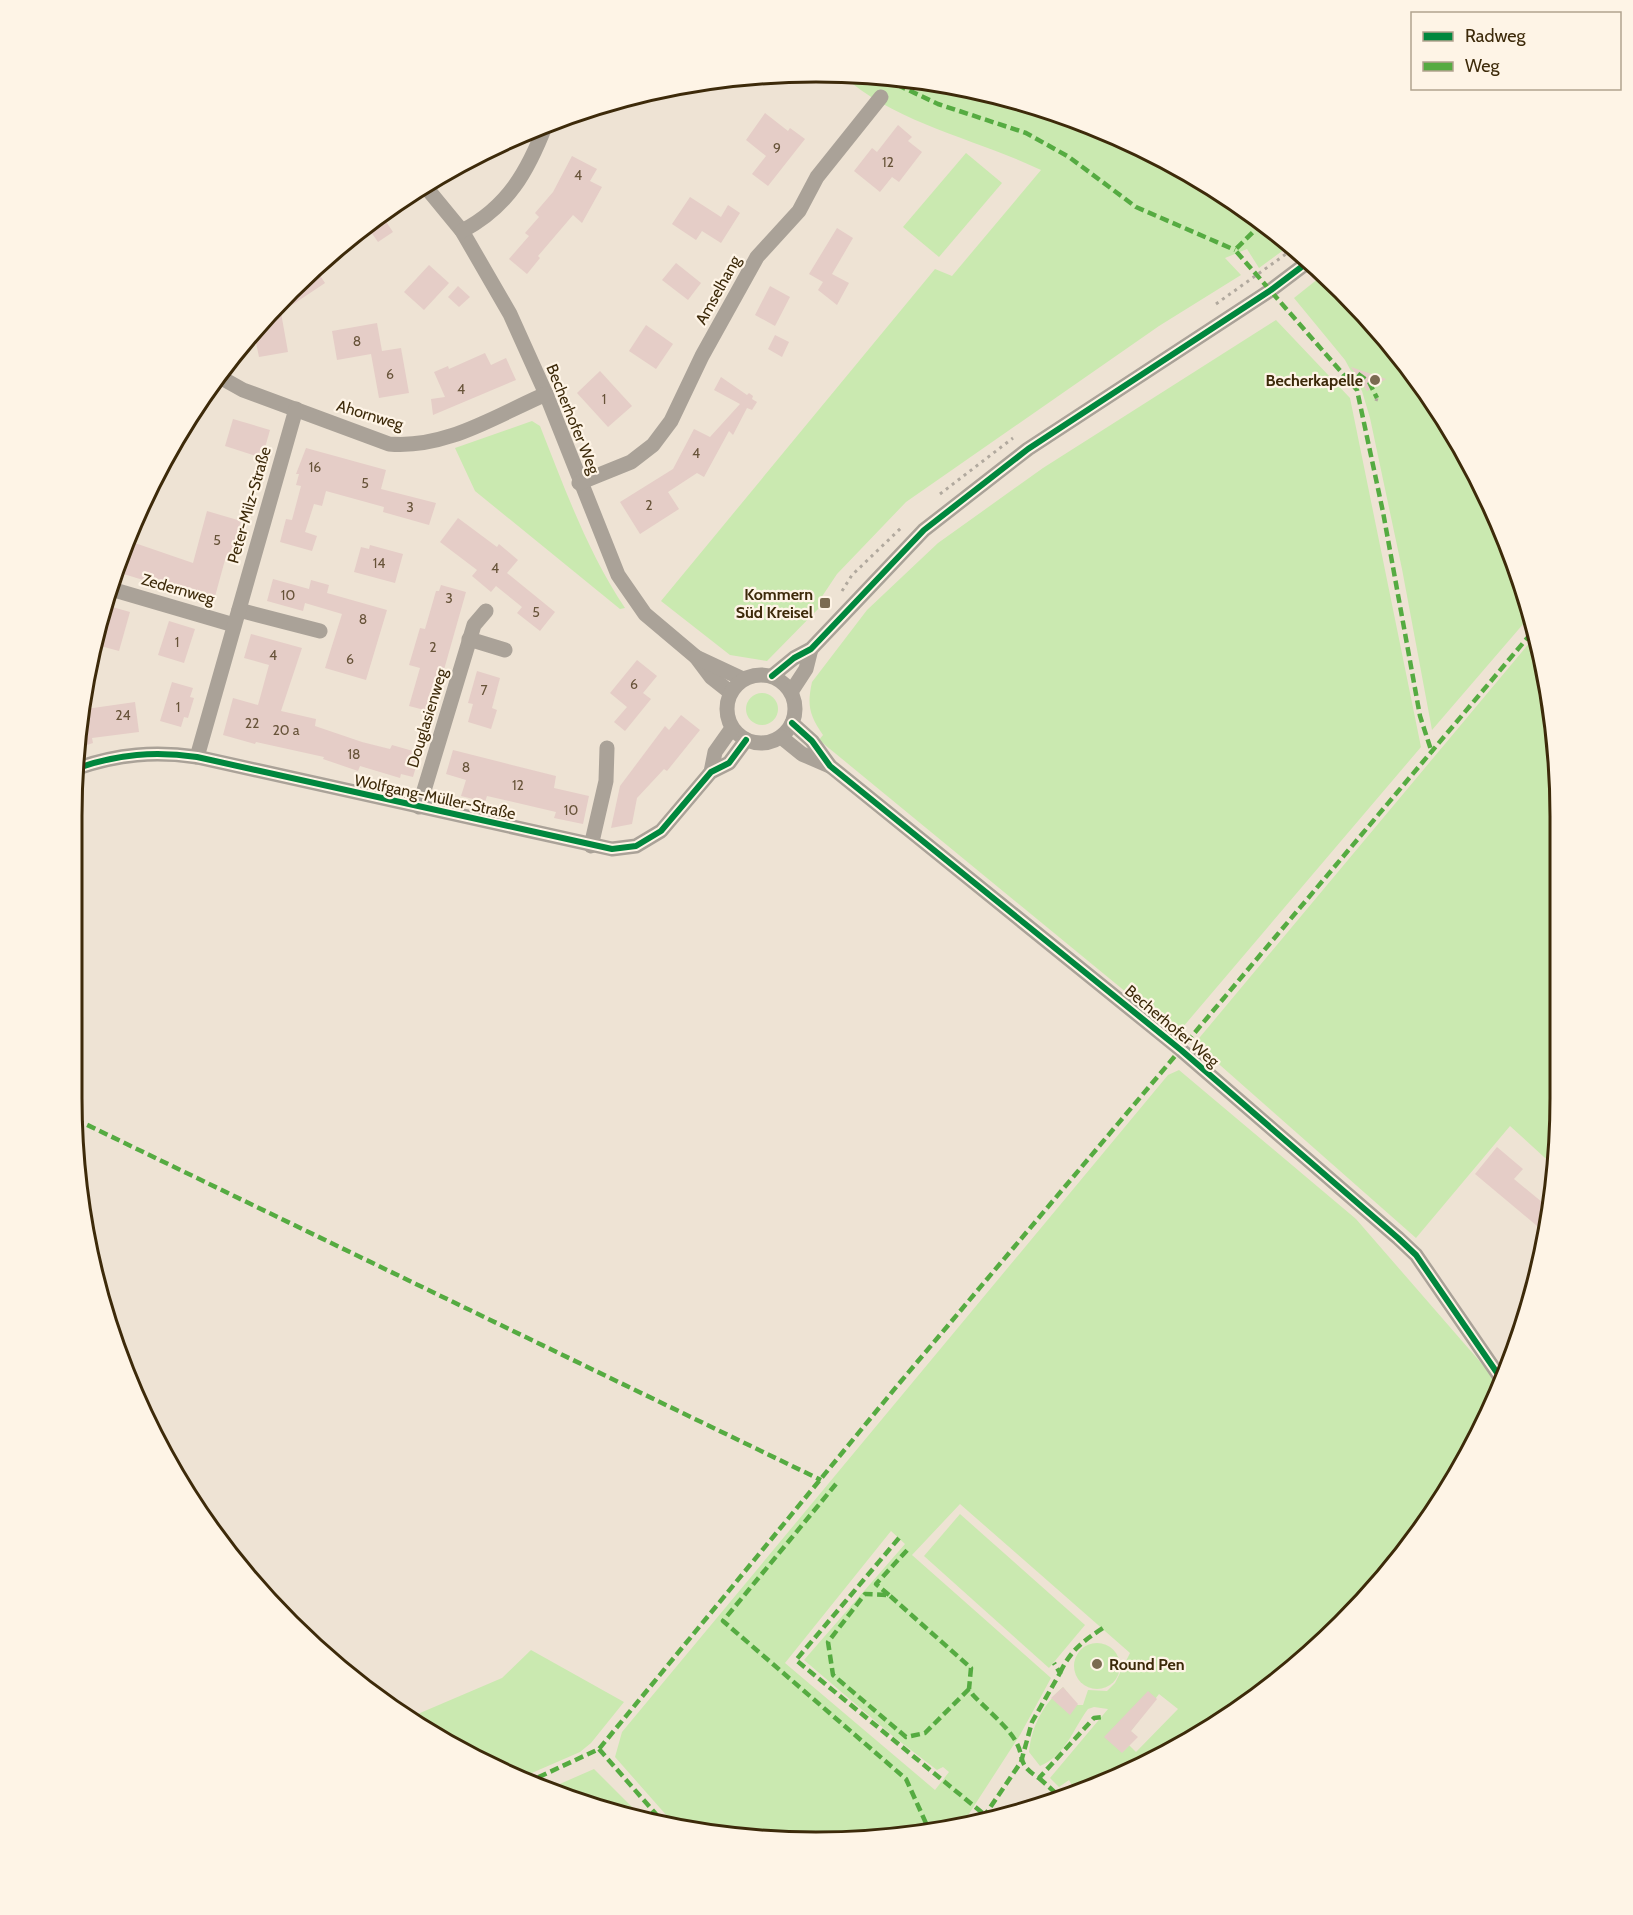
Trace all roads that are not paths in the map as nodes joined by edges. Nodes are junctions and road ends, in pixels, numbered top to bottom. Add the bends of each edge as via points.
1 (881, 97) dead end
2 (542, 136) edge
3 (431, 193) edge
4 (462, 231) junction
5 (1302, 267) edge
6 (226, 381) edge
7 (546, 394) junction
8 (296, 409) junction
9 (579, 483) junction
10 (118, 591) edge
11 (486, 611) dead end
12 (236, 618) junction
13 (320, 631) dead end
14 (470, 639) junction
15 (811, 649) junction
16 (505, 650) dead end
17 (696, 657) junction
18 (772, 676) junction
19 (743, 679) junction
20 (730, 692) junction
21 (791, 692) junction
22 (792, 723) junction
23 (732, 728) junction
24 (781, 737) junction
25 (746, 740) junction
26 (607, 748) dead end
27 (197, 757) junction
28 (84, 766) edge
29 (830, 766) junction
30 (711, 772) junction
31 (419, 807) junction
32 (591, 846) junction
33 (1497, 1373) edge

1 - 9 street, Amselhang via 817,177 798,211 757,257 670,422 653,445 631,462
2 - 4 street via 516,187 480,221
3 - 4 street, Becherhofer Weg
4 - 7 street, Becherhofer Weg via 510,314
5 - 15 street via 1028,449 924,530
6 - 8 street, Ahornweg
7 - 8 street, Ahornweg via 445,439 408,445 389,444
7 - 9 street, Becherhofer Weg
8 - 12 street, Peter-Milz-Straße
9 - 17 street, Becherhofer Weg via 618,575 634,602
10 - 12 street, Zedernweg
11 - 14 street, Douglasienweg via 474,625
12 - 13 street
12 - 27 street, Peter-Milz-Straße
14 - 16 street
14 - 31 street, Douglasienweg
15 - 18 street
15 - 21 street via 806,669
17 - 19 street, Becherhofer Weg
17 - 20 street, Becherhofer Weg via 711,677
18 - 19 street via 752,675
18 - 21 street
19 - 20 street
20 - 23 street via 726,710
21 - 22 street via 795,713
22 - 24 street
22 - 29 street, Becherhofer Weg via 812,741
23 - 25 street
23 - 30 street, Wolfgang-Müller-Straße via 715,752
24 - 25 street via 764,743
24 - 29 street, Becherhofer Weg via 802,754
25 - 30 street, Wolfgang-Müller-Straße via 729,763
26 - 32 street via 606,781
27 - 28 street, Wolfgang-Müller-Straße via 139,753
27 - 31 street, Wolfgang-Müller-Straße
29 - 33 street, Becherhofer Weg via 1181,1050 1398,1238 1416,1255
30 - 32 street, Wolfgang-Müller-Straße via 661,831 636,846
31 - 32 street, Wolfgang-Müller-Straße

